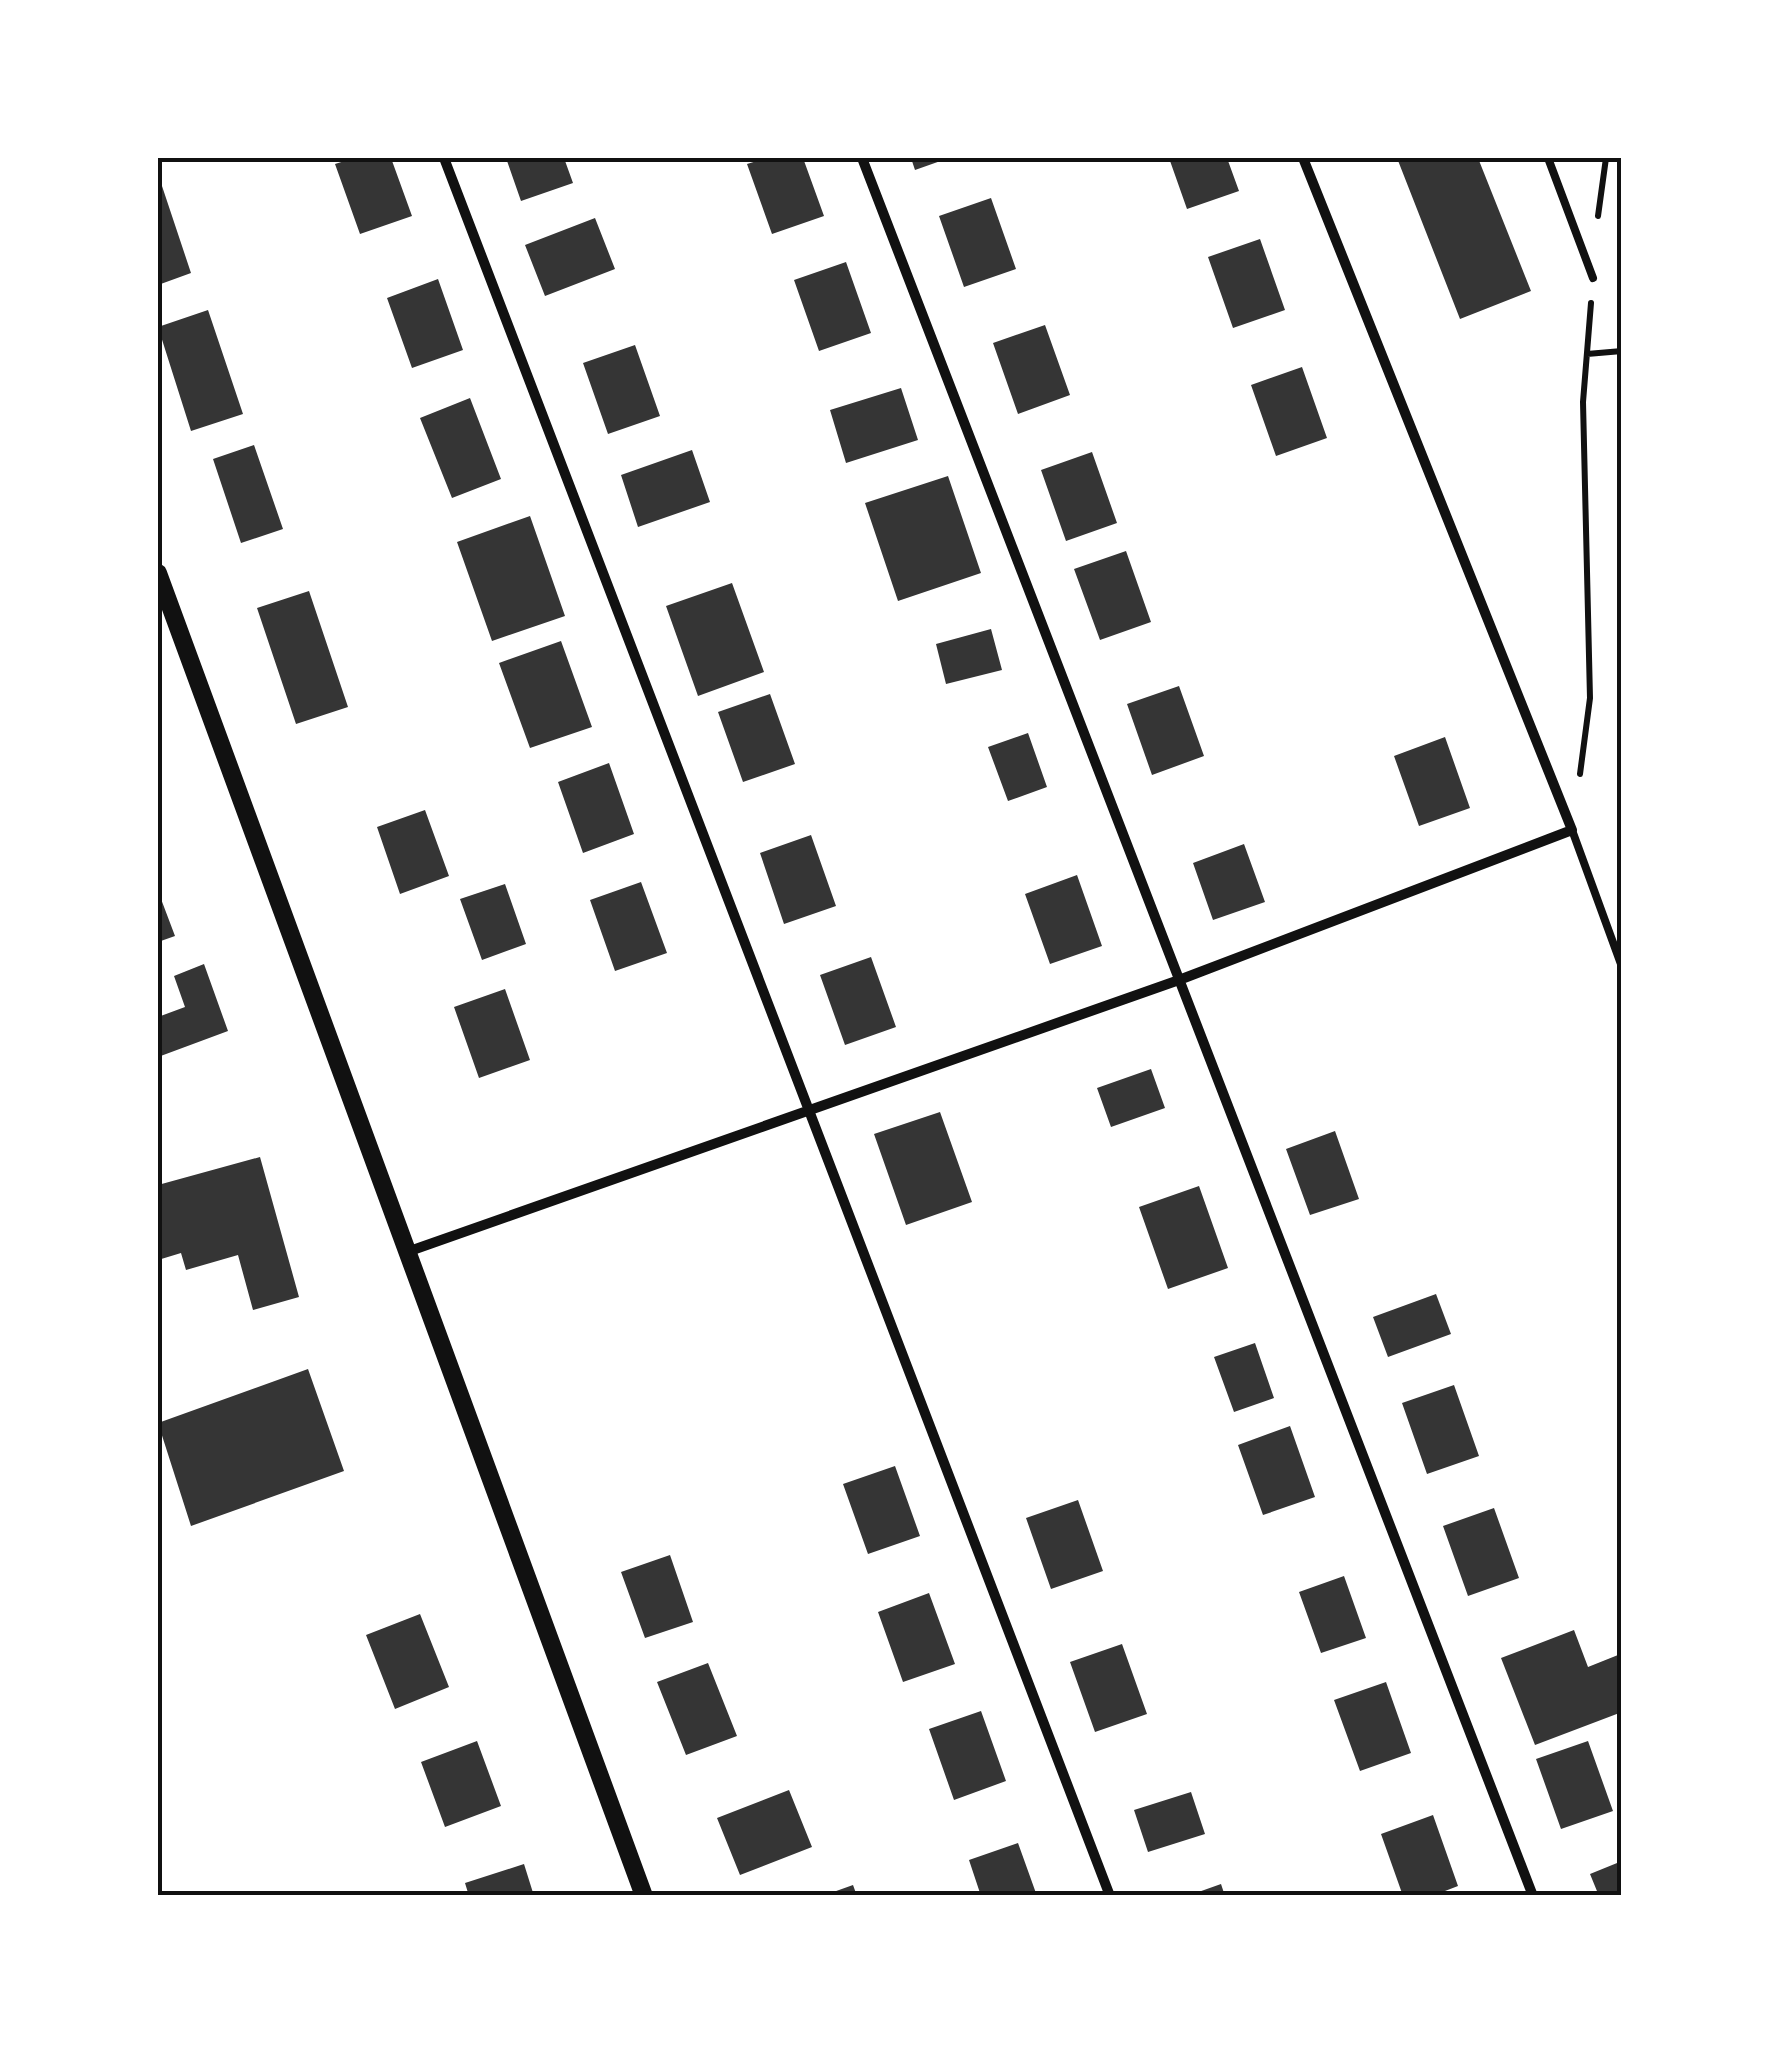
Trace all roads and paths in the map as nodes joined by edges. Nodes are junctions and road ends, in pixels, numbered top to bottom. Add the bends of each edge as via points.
1 (444, 158) edge
2 (862, 158) edge
3 (1303, 158) edge
4 (1548, 158) edge
5 (1593, 278) joint
6 (1622, 351) edge
7 (1587, 354) junction
8 (158, 573) edge
9 (1572, 830) junction
10 (1622, 967) edge
11 (1179, 980) junction
12 (806, 1108) junction
13 (408, 1252) junction
14 (644, 1896) edge
15 (1110, 1896) edge
16 (1533, 1896) edge

1 - 12 street
2 - 11 street
3 - 9 street
4 - 5 lane
5 - 7 path
6 - 7 path
7 - 9 path via 1590,698
8 - 13 street
9 - 10 lane
9 - 11 street
11 - 12 street
11 - 16 street
12 - 13 street
12 - 15 street
13 - 14 street

